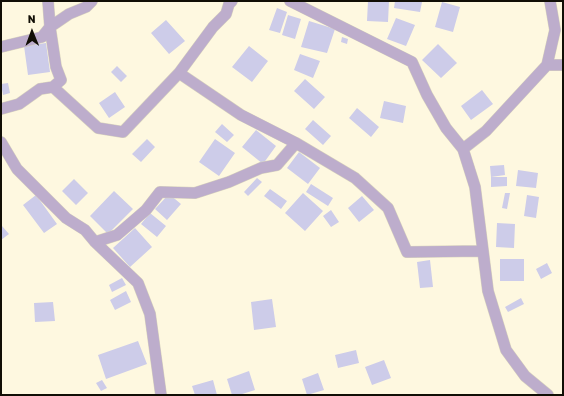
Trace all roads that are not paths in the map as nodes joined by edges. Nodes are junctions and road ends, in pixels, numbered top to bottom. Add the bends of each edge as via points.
1 (48, 1) edge
2 (92, 1) edge
3 (290, 1) edge
4 (550, 1) edge
5 (228, 2) edge
6 (50, 27) junction
7 (1, 47) edge
8 (547, 65) junction
9 (563, 65) edge
10 (179, 73) junction
11 (53, 87) junction
12 (1, 109) edge
13 (1, 142) edge
14 (296, 143) junction
15 (463, 148) junction
16 (95, 242) junction
17 (481, 251) junction
18 (160, 395) edge
19 (548, 395) edge

1 - 6 street
2 - 6 street
3 - 15 street via 412,62 446,128
4 - 8 street via 555,30
5 - 10 street via 226,14 213,27
6 - 7 street via 42,37
6 - 11 street via 56,67 61,80
8 - 9 street
8 - 15 street via 486,131
10 - 11 street via 123,132 98,128
10 - 14 street via 241,115
11 - 12 street via 40,89 19,104
13 - 16 street via 17,169 66,218 86,230
14 - 16 street via 277,165 262,168 195,193 160,192 146,210 116,235
14 - 17 street via 355,178 388,208 408,252
15 - 17 street via 475,187
16 - 18 street via 138,283 150,314
17 - 19 street via 488,292 506,350 525,376

